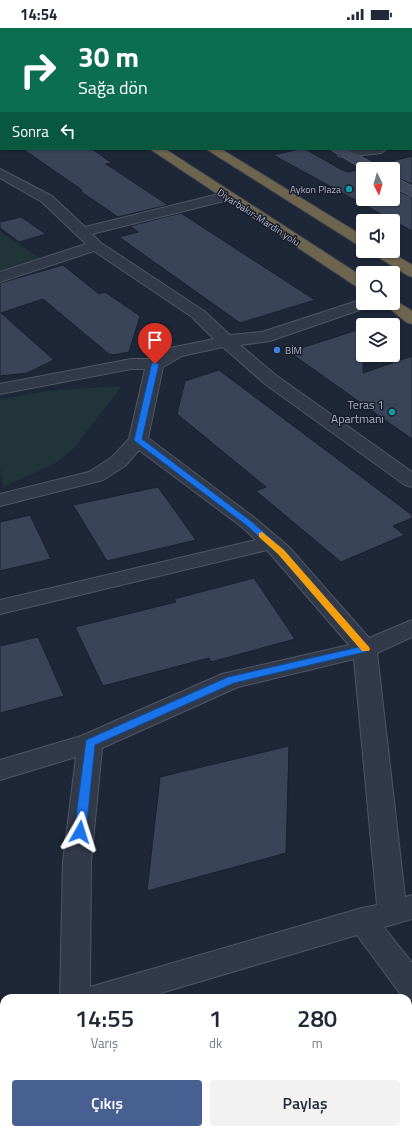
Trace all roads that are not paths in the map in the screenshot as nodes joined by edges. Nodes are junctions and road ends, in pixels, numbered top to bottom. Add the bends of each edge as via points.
1 (158, 150) edge
2 (214, 150) edge
3 (360, 150) edge
4 (340, 151) edge
5 (360, 162) edge
6 (0, 173) edge
7 (400, 185) edge
8 (412, 192) edge
9 (227, 196) junction
10 (82, 232) junction
11 (356, 238) edge
12 (96, 246) junction
13 (389, 258) edge
14 (412, 272) edge
15 (0, 277) edge
16 (356, 279) edge
17 (356, 306) edge
18 (400, 310) edge
19 (412, 319) edge
20 (226, 341) junction
21 (155, 364) junction
22 (0, 389) edge
23 (138, 440) junction
24 (412, 482) edge
25 (0, 500) edge
26 (271, 543) junction
27 (0, 607) edge
28 (412, 628) edge
29 (365, 649) junction
30 (90, 743) junction
31 (0, 770) edge
32 (402, 910) edge
33 (362, 920) junction
34 (412, 986) edge
35 (76, 994) edge
36 (112, 994) edge

1 - 9 highway, Diyarbakır-Mardin yolu
2 - 11 highway
3 - 4 street
4 - 5 street
6 - 10 street via 46,199
7 - 8 street
9 - 10 street
9 - 16 highway, Diyarbakır-Mardin yolu
10 - 12 street
12 - 15 street
12 - 20 street via 198,314
13 - 14 highway
17 - 20 street via 264,337
18 - 19 highway
20 - 21 street via 176,352
20 - 24 street via 271,380
21 - 22 street via 131,364
21 - 23 street
23 - 25 street via 118,462 96,476
23 - 26 street
26 - 27 street
26 - 29 street
28 - 29 street
29 - 30 street via 231,680
29 - 32 street
30 - 31 street
30 - 35 street via 77,862
32 - 33 street
33 - 34 street
33 - 36 street

